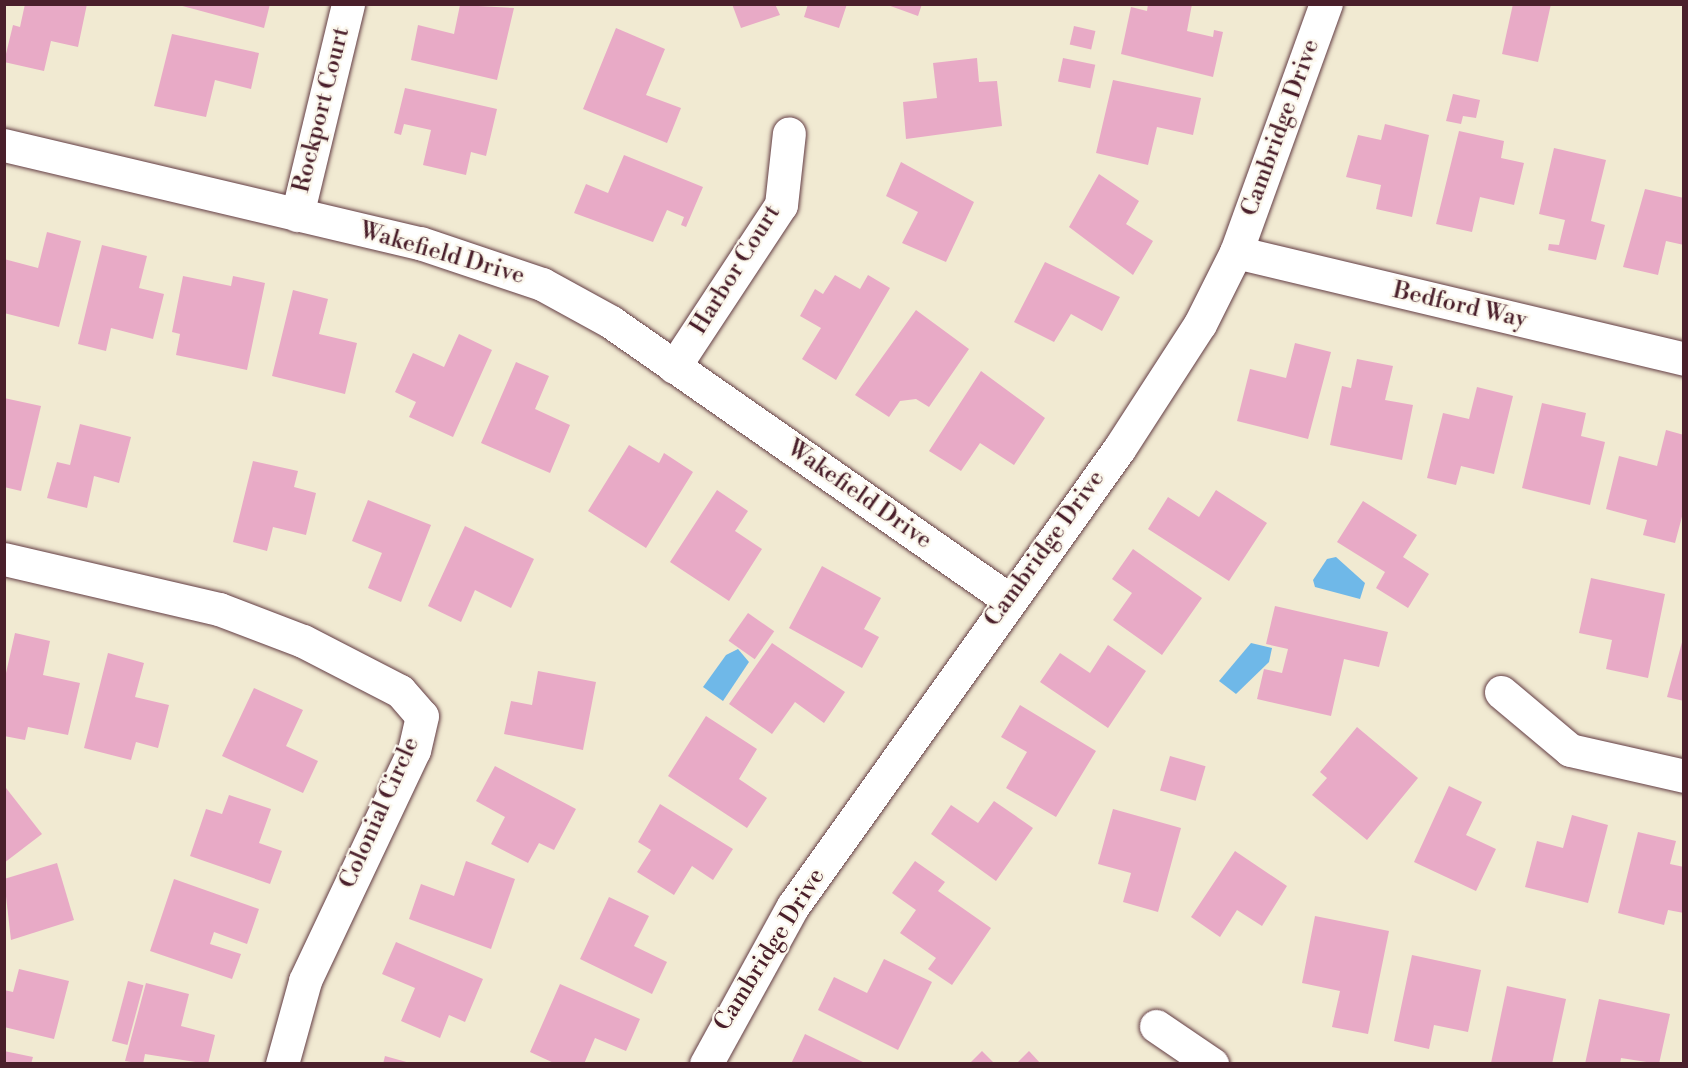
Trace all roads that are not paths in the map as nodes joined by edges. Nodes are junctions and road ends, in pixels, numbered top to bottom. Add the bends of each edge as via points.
1 (348, 4) edge
2 (1326, 4) edge
3 (789, 133) dead end
4 (4, 145) edge
5 (297, 215) junction
6 (1236, 252) junction
7 (1683, 359) edge
8 (674, 367) junction
9 (4, 559) edge
10 (1008, 599) junction
11 (1501, 692) dead end
12 (1683, 776) edge
13 (1156, 1026) dead end
14 (282, 1064) edge
15 (706, 1064) edge
16 (1212, 1064) edge

1 - 5 street, Rockport Court
2 - 6 street, Cambridge Drive
3 - 8 street, Harbor Court via 781,205
4 - 5 street, Wakefield Drive
5 - 8 street, Wakefield Drive via 420,243 542,284 610,322
6 - 7 street, Bedford Way
6 - 10 street, Cambridge Drive via 1200,324 1119,449
8 - 10 street, Wakefield Drive
9 - 14 street, Colonial Circle via 219,609 293,637 400,691 422,716 414,750 305,981
10 - 15 street, Cambridge Drive via 793,906
11 - 12 street via 1570,750
13 - 16 street

